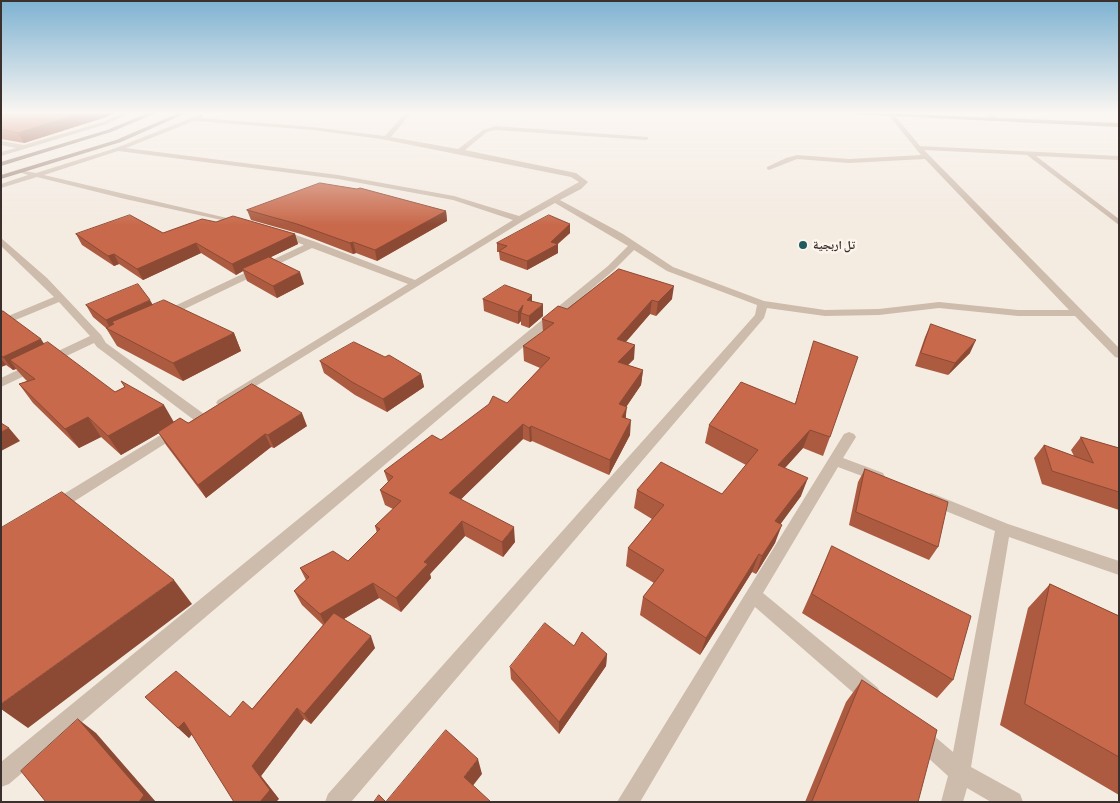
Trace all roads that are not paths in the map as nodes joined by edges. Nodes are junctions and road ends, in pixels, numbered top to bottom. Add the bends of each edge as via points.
1 (17, 149) edge
2 (49, 149) edge
3 (92, 149) edge
4 (116, 149) edge
5 (122, 149) edge
6 (451, 149) edge
7 (919, 149) edge
8 (945, 149) edge
9 (460, 151) joint
10 (1, 154) edge
11 (1028, 154) junction
12 (927, 157) junction
13 (1119, 158) edge
14 (1, 164) edge
15 (769, 168) dead end
16 (21, 172) junction
17 (35, 175) junction
18 (1, 177) edge
19 (1, 186) edge
20 (555, 200) junction
21 (520, 219) junction
22 (1119, 223) edge
23 (248, 224) edge
24 (273, 231) edge
25 (1, 241) edge
26 (313, 244) junction
27 (634, 245) junction
28 (415, 283) junction
29 (61, 298) junction
30 (762, 304) junction
31 (1079, 313) junction
32 (154, 320) edge
33 (1, 323) edge
34 (103, 341) junction
35 (1119, 355) edge
36 (1, 383) edge
37 (207, 412) junction
38 (849, 437) dead end
39 (835, 460) junction
40 (888, 481) edge
41 (915, 492) edge
42 (42, 514) edge
43 (1003, 528) junction
44 (1119, 568) edge
45 (753, 595) junction
46 (886, 708) edge
47 (909, 727) edge
48 (960, 772) junction
49 (1, 776) edge
50 (336, 802) edge
51 (628, 802) edge
52 (952, 802) edge
53 (1012, 802) edge

1 - 10 street
2 - 14 main road
3 - 16 main road
4 - 17 street
5 - 21 street via 338,177 454,198
6 - 9 street
7 - 12 street
8 - 11 street
9 - 20 street via 573,175 584,182
11 - 13 street
11 - 22 street
12 - 15 street via 850,161 797,157
12 - 31 street
16 - 17 street
16 - 18 main road
17 - 19 street
17 - 23 street
20 - 21 street
20 - 27 street
21 - 28 street
24 - 26 street
25 - 29 street
26 - 28 street
26 - 32 street
27 - 30 street via 670,268
27 - 49 street via 603,275
28 - 37 street
29 - 33 street
29 - 34 street
30 - 31 street via 825,313 879,312 939,305 1018,313
30 - 50 street via 760,316
31 - 35 street
34 - 36 street
34 - 37 street
37 - 42 street
38 - 39 street
39 - 40 street
39 - 45 street
41 - 43 street
43 - 44 street
43 - 48 street
45 - 46 street
45 - 51 street
47 - 48 street
48 - 52 street
48 - 53 street

